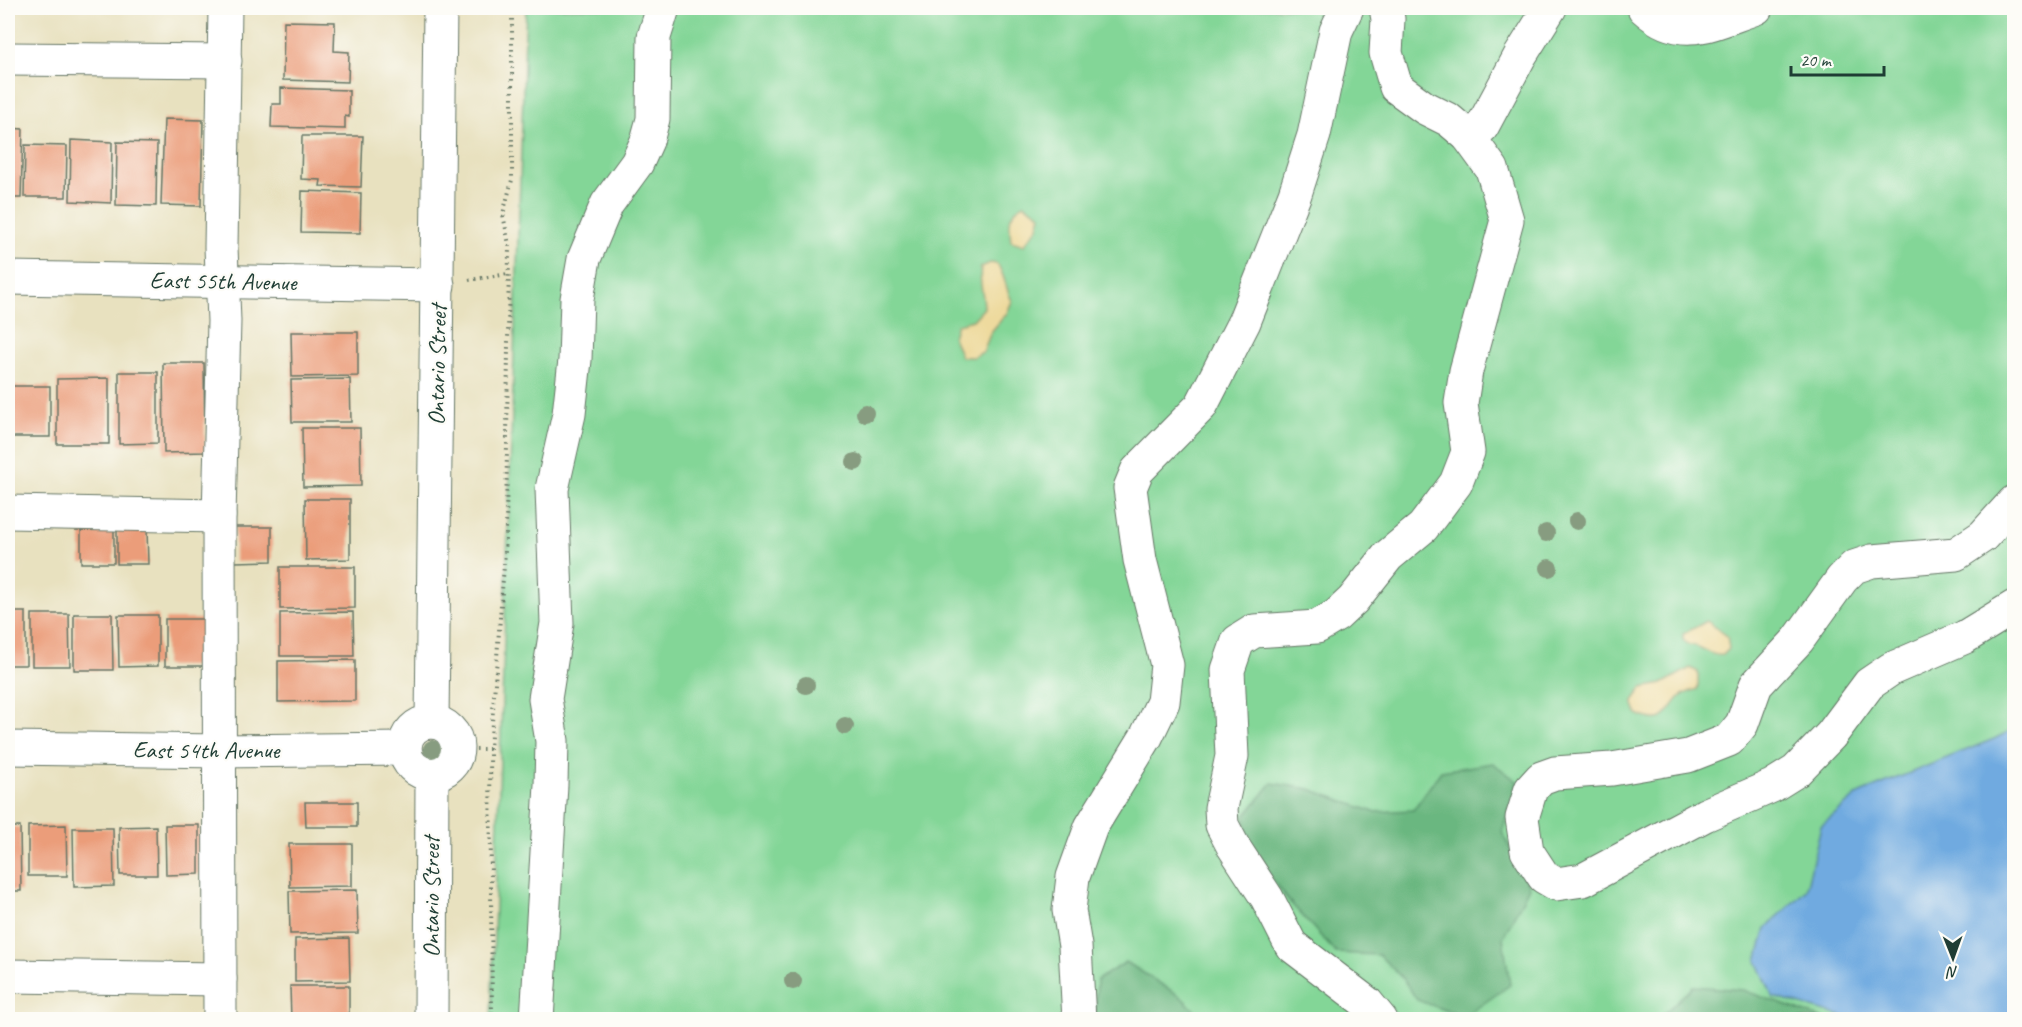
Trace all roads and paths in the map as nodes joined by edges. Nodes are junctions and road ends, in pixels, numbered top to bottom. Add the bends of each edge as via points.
1 (225, 8) edge
2 (440, 8) edge
3 (512, 8) edge
4 (663, 8) edge
5 (1347, 8) edge
6 (1386, 8) edge
7 (1550, 8) edge
8 (1644, 8) edge
9 (1756, 8) edge
10 (8, 59) edge
11 (225, 61) junction
12 (1468, 136) junction
13 (508, 274) junction
14 (8, 278) edge
15 (222, 281) junction
16 (438, 285) junction
17 (2014, 502) edge
18 (8, 512) edge
19 (219, 516) junction
20 (2014, 607) edge
21 (432, 722) junction
22 (8, 748) edge
23 (405, 749) junction
24 (458, 749) junction
25 (490, 749) junction
26 (221, 751) junction
27 (432, 774) junction
28 (8, 976) edge
29 (220, 979) junction
30 (220, 1020) edge
31 (430, 1020) edge
32 (492, 1020) edge
33 (537, 1020) edge
34 (1079, 1020) edge
35 (1381, 1020) edge

1 - 11 street
2 - 16 street, Ontario Street
3 - 13 path via 512,180 502,214
4 - 33 street via 654,37 653,119 647,141 637,163 607,204 584,259 577,299 569,414 552,489 557,623 545,699 552,741 551,785
5 - 34 street via 1336,31 1314,135 1295,194 1244,322 1201,406 1137,471 1130,488 1140,560 1167,665 1163,702 1091,827 1073,877 1069,910
6 - 12 street via 1386,53 1396,87
7 - 12 street via 1482,127
8 - 9 street via 1676,28 1701,26
10 - 11 street
11 - 15 street
12 - 35 street via 1492,169 1507,220 1466,371 1461,403 1468,452 1456,483 1423,527 1388,556 1337,615 1317,627 1254,631 1238,641 1228,670 1232,756 1221,808 1222,825 1291,945 1367,1002
13 - 16 path
13 - 25 path via 506,539
14 - 15 street, East 55th Avenue
15 - 16 street, East 55th Avenue
15 - 19 street
16 - 21 street, Ontario Street
17 - 20 street via 1983,536 1956,554 1872,561 1854,567 1798,640 1756,685 1742,724 1729,740 1688,756 1540,778 1531,789 1522,818 1527,851 1544,877 1556,884 1584,880 1687,825 1772,786 1796,771 1831,735 1869,684 1891,669 1965,637
18 - 19 street
19 - 26 street
21 - 23 street via 412,729
21 - 24 street via 451,730
22 - 26 street, East 54th Avenue
23 - 26 street, East 54th Avenue
23 - 27 street via 413,767
24 - 25 path
24 - 27 street via 450,767
25 - 32 path
26 - 29 street
27 - 31 street, Ontario Street
28 - 29 street
29 - 30 street

